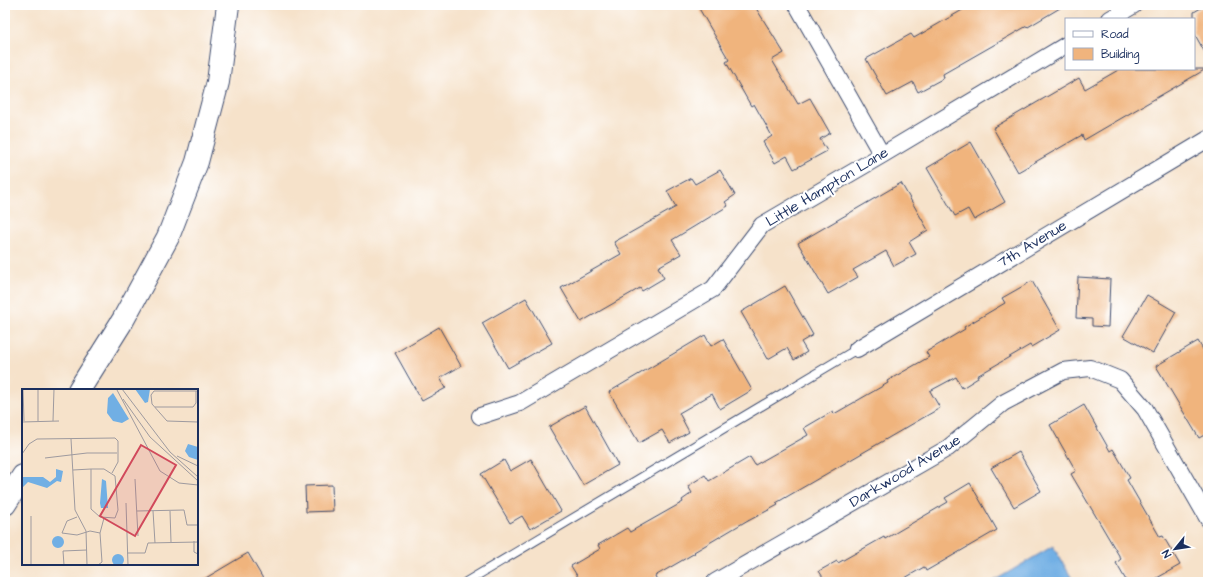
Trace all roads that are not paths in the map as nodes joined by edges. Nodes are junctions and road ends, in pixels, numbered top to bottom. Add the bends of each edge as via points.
1 (228, 5) edge
2 (797, 5) edge
3 (1134, 5) edge
4 (1112, 18) edge
5 (1065, 46) edge
6 (1208, 139) edge
7 (882, 155) junction
8 (857, 349) joint
9 (80, 389) edge
10 (480, 416) dead end
11 (22, 478) edge
12 (5, 504) edge
13 (1208, 519) edge
14 (466, 582) edge
15 (715, 582) edge

1 - 9 highway via 218,82 197,162 168,237 123,320
2 - 7 street
3 - 4 street
5 - 7 street, Little Hampton Lane
6 - 8 street, 7th Avenue
7 - 10 street, Little Hampton Lane via 762,225 713,289 520,403
8 - 14 lane
11 - 12 highway
13 - 15 street, Darkwood Avenue via 1145,409 1120,380 1090,368 1063,371 1003,403 948,448

